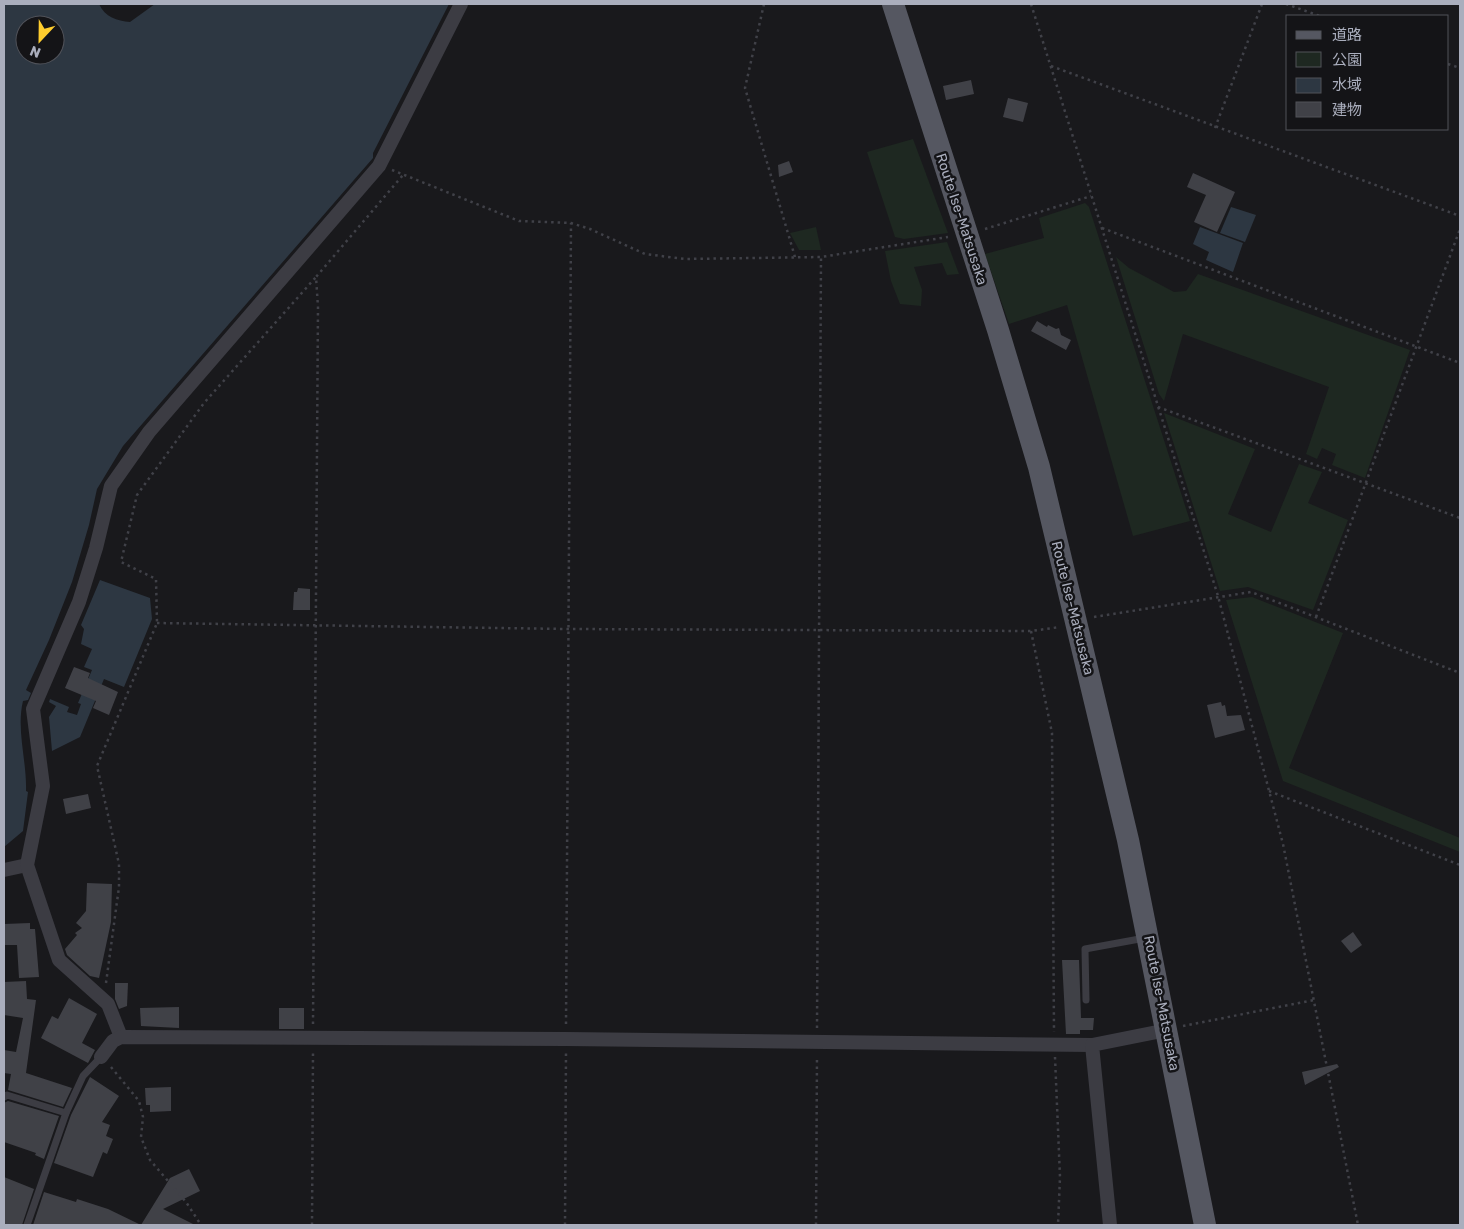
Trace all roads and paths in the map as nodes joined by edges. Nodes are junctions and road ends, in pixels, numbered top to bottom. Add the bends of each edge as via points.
1 (461, 4) edge
2 (764, 4) edge
3 (893, 4) edge
4 (1031, 4) edge
5 (1262, 4) edge
6 (1286, 4) edge
7 (1317, 15) edge
8 (1050, 66) junction
9 (1215, 128) junction
10 (1460, 216) edge
11 (571, 223) junction
12 (1102, 228) junction
13 (1460, 229) edge
14 (795, 257) junction
15 (316, 278) junction
16 (1418, 347) junction
17 (1460, 363) edge
18 (1158, 406) junction
19 (1367, 483) junction
20 (1460, 518) edge
21 (1218, 596) junction
22 (1316, 617) junction
23 (157, 623) junction
24 (1077, 623) junction
25 (316, 626) junction
26 (567, 629) junction
27 (818, 629) junction
28 (1031, 630) junction
29 (1460, 673) edge
30 (1269, 791) junction
31 (27, 865) junction
32 (1460, 865) edge
33 (4, 870) edge
34 (1149, 937) junction
35 (104, 999) junction
36 (1086, 1000) dead end
37 (1314, 1000) junction
38 (1167, 1030) junction
39 (121, 1037) junction
40 (313, 1037) junction
41 (566, 1039) junction
42 (817, 1042) junction
43 (1054, 1045) junction
44 (1092, 1045) junction
45 (101, 1057) junction
46 (4, 1097) edge
47 (66, 1113) junction
48 (27, 1225) edge
49 (201, 1225) edge
50 (312, 1225) edge
51 (565, 1225) edge
52 (816, 1225) edge
53 (1058, 1225) edge
54 (1110, 1225) edge
55 (1205, 1225) edge
56 (1358, 1225) edge

1 - 31 street via 379,166 149,432 111,486 96,548 78,602 33,709 43,786
2 - 14 path via 745,88
3 - 24 main road, Route Ise-Matsusaka via 1039,467
4 - 8 path
5 - 9 path
6 - 7 path
8 - 9 path
8 - 12 path
9 - 10 path
11 - 14 path via 645,254 685,260
11 - 15 path via 519,221 403,175
11 - 26 path
12 - 16 path
12 - 18 path
13 - 16 path
14 - 27 path via 821,258
15 - 23 path via 204,403 138,495 121,562 156,580
15 - 25 path
16 - 17 path
16 - 19 path
18 - 19 path
18 - 21 path
19 - 20 path
19 - 22 path
21 - 22 path via 1251,592
21 - 24 path
21 - 30 path
22 - 29 path
23 - 25 path
23 - 35 path via 96,766 119,864 119,887
24 - 28 path
24 - 34 main road, Route Ise-Matsusaka
25 - 26 path
25 - 40 path
26 - 27 path
26 - 41 path
27 - 28 path
27 - 42 path
28 - 43 path via 1052,734
30 - 32 path
30 - 37 path via 1283,844
31 - 33 street
31 - 35 street via 59,960
34 - 36 lane via 1085,949
34 - 38 main road, Route Ise-Matsusaka
35 - 39 street
37 - 38 path
37 - 56 path
38 - 44 street
38 - 55 main road, Route Ise-Matsusaka
39 - 40 street
39 - 45 street via 113,1041
40 - 41 street
40 - 50 path
41 - 42 street
41 - 51 path
42 - 43 street
42 - 52 path
43 - 44 street
43 - 53 path via 1060,1177
44 - 54 street
45 - 47 lane via 83,1076
45 - 49 path via 138,1100 143,1117 141,1138 150,1160
46 - 47 lane via 7,1095
47 - 48 lane

